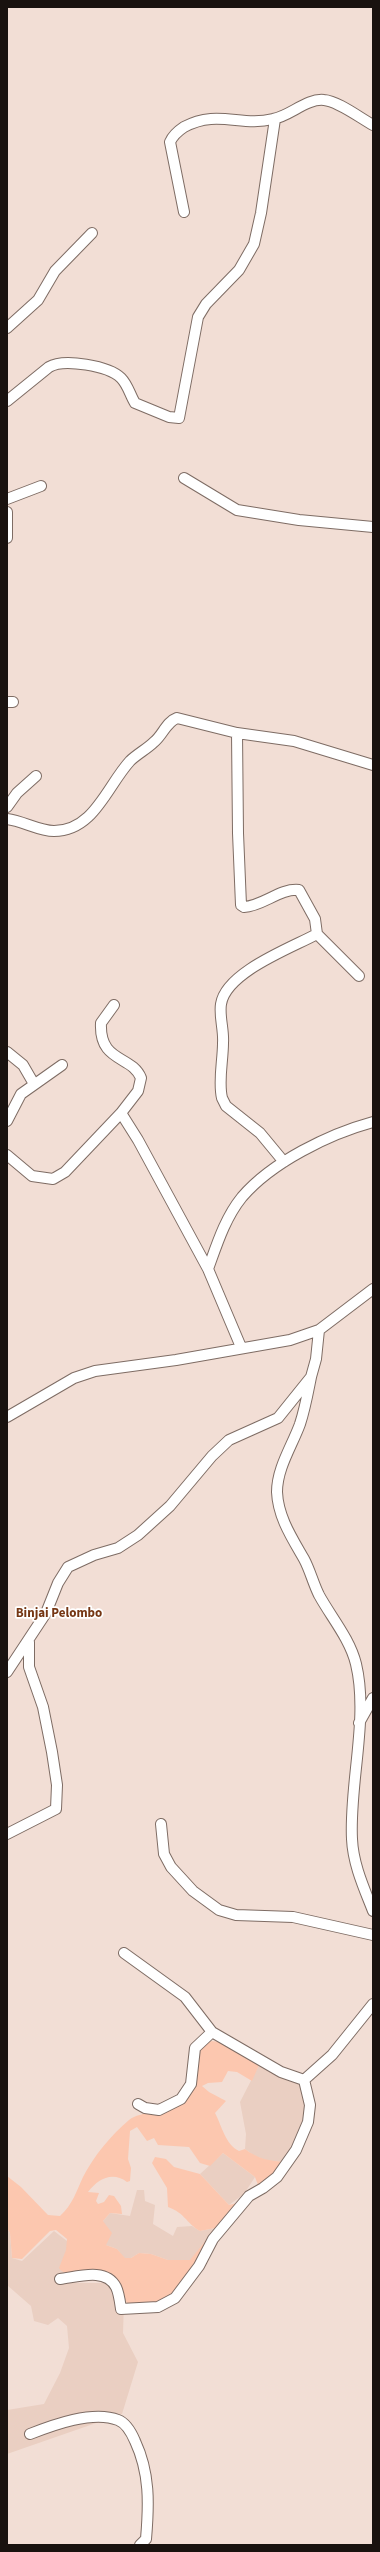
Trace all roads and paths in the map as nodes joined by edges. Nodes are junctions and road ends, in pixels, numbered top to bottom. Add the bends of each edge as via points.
1 (275, 119) junction
2 (373, 125) edge
3 (184, 212) dead end
4 (92, 233) dead end
5 (7, 328) edge
6 (7, 401) edge
7 (184, 478) dead end
8 (41, 486) dead end
9 (7, 499) edge
10 (7, 512) edge
11 (373, 527) edge
12 (7, 538) edge
13 (237, 733) junction
14 (373, 765) edge
15 (36, 776) dead end
16 (7, 807) edge
17 (7, 819) edge
18 (317, 934) junction
19 (359, 976) dead end
20 (114, 1005) dead end
21 (7, 1052) edge
22 (62, 1065) dead end
23 (34, 1084) junction
24 (121, 1113) junction
25 (7, 1122) edge
26 (373, 1122) edge
27 (7, 1155) edge
28 (284, 1162) junction
29 (208, 1268) junction
30 (373, 1288) edge
31 (319, 1330) junction
32 (241, 1347) junction
33 (311, 1377) junction
34 (7, 1417) edge
35 (29, 1642) junction
36 (7, 1672) edge
37 (373, 1698) edge
38 (359, 1723) junction
39 (161, 1824) dead end
40 (7, 1834) edge
41 (370, 1897) edge
42 (373, 1911) edge
43 (373, 1935) edge
44 (124, 1953) dead end
45 (373, 2004) edge
46 (212, 2032) junction
47 (304, 2080) junction
48 (138, 2104) dead end
49 (60, 2279) dead end
50 (30, 2434) dead end
51 (140, 2545) edge

1 - 2 street via 311,103 325,100
1 - 3 street via 249,121 208,117 190,124 172,137 171,155
1 - 6 street via 254,244 239,270 206,304 198,317 179,418 169,417 135,403 116,374 100,368 69,363 49,367
4 - 5 street via 55,271 38,300
7 - 11 street via 238,510 299,520
8 - 9 street
10 - 12 street
13 - 14 street via 294,740
13 - 17 street via 182,719 173,720 156,741 131,761 91,815 81,824 66,830 53,831
13 - 18 street via 241,905 253,906 290,891 299,890 315,919
15 - 16 street via 17,793
18 - 19 street
18 - 28 street via 247,971 227,989 220,1005 223,1036 220,1093 223,1102 260,1133
20 - 24 street via 101,1022 104,1041 111,1054 137,1072 141,1078 138,1091
21 - 23 street via 23,1065
22 - 23 street
23 - 25 street via 17,1100
24 - 27 street via 65,1172 53,1179 32,1176
24 - 29 street
26 - 28 street via 334,1136
28 - 29 street via 242,1197 219,1235
29 - 32 street
30 - 31 street
31 - 32 street via 290,1340
31 - 33 street
32 - 34 street via 176,1360 95,1371 74,1378
33 - 35 street via 278,1418 229,1440 212,1456 170,1506 138,1535 118,1548 68,1567
33 - 38 street via 300,1423 281,1469 277,1492 289,1534 356,1664
35 - 36 street
35 - 40 street via 29,1667 43,1707 52,1752 57,1786 56,1809
37 - 38 street
38 - 41 street via 351,1818 352,1840 357,1869
39 - 43 street via 164,1854 171,1867 193,1891 219,1910 236,1915 293,1917
41 - 42 street
44 - 46 street via 185,1997
45 - 47 street via 332,2055
46 - 47 street via 281,2072
46 - 48 street via 200,2041 196,2048 191,2084 181,2099 159,2110
47 - 49 street via 310,2112 296,2150 277,2176 249,2196 213,2239 199,2266 175,2298 158,2307 121,2309 116,2287 103,2276
50 - 51 street via 57,2424 85,2418 106,2417 120,2421 132,2434 139,2449 148,2482 146,2539

